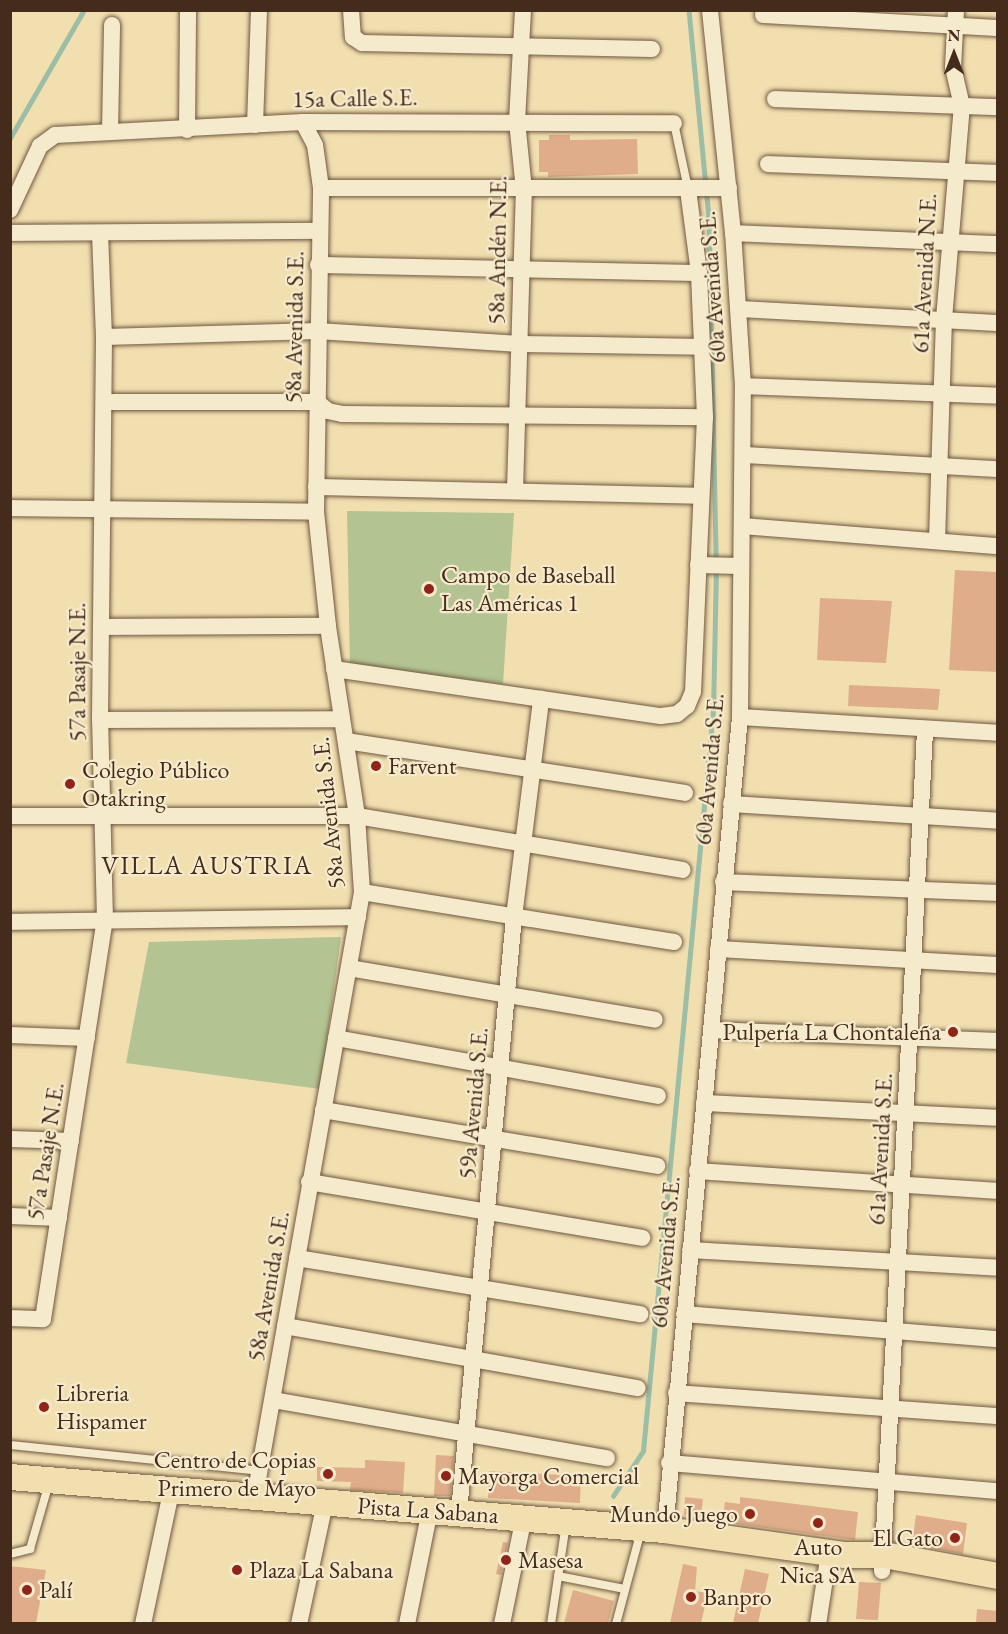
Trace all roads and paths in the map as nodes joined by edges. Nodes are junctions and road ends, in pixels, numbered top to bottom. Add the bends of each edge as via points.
1 (188, 10) edge
2 (259, 10) edge
3 (351, 10) edge
4 (523, 10) edge
5 (710, 10) edge
6 (762, 15) dead end
7 (955, 18) edge
8 (112, 26) dead end
9 (998, 28) edge
10 (521, 48) junction
11 (652, 49) dead end
12 (775, 99) dead end
13 (962, 106) junction
14 (998, 107) edge
15 (517, 121) junction
16 (303, 122) junction
17 (674, 123) joint
18 (255, 125) junction
19 (187, 130) junction
20 (111, 132) junction
21 (768, 164) dead end
22 (954, 170) junction
23 (998, 173) edge
24 (321, 188) junction
25 (691, 188) junction
26 (722, 188) junction
27 (524, 190) junction
28 (10, 210) edge
29 (320, 231) junction
30 (10, 233) edge
31 (733, 233) junction
32 (100, 236) junction
33 (948, 244) junction
34 (998, 244) edge
35 (318, 265) junction
36 (522, 267) junction
37 (699, 273) junction
38 (739, 309) junction
39 (944, 319) junction
40 (998, 323) edge
41 (318, 331) junction
42 (104, 337) junction
43 (520, 344) junction
44 (703, 347) junction
45 (743, 386) junction
46 (941, 392) junction
47 (998, 396) edge
48 (104, 402) junction
49 (317, 402) junction
50 (517, 415) junction
51 (705, 417) junction
52 (744, 455) junction
53 (936, 464) junction
54 (998, 469) edge
55 (316, 487) junction
56 (515, 490) junction
57 (701, 496) junction
58 (10, 508) edge
59 (102, 509) junction
60 (316, 512) junction
61 (742, 526) junction
62 (937, 541) junction
63 (998, 546) edge
64 (718, 566) junction
65 (328, 626) junction
66 (101, 627) junction
67 (334, 669) junction
68 (541, 699) junction
69 (740, 717) junction
70 (342, 719) junction
71 (100, 720) junction
72 (925, 729) junction
73 (998, 733) edge
74 (346, 741) junction
75 (531, 769) junction
76 (685, 793) dead end
77 (731, 804) junction
78 (10, 816) edge
79 (357, 816) junction
80 (921, 816) junction
81 (102, 818) junction
82 (998, 821) edge
83 (523, 843) junction
84 (683, 870) dead end
85 (723, 882) junction
86 (917, 890) junction
87 (362, 892) junction
88 (998, 893) edge
89 (358, 917) junction
90 (514, 917) junction
91 (105, 920) junction
92 (10, 922) edge
93 (674, 942) dead end
94 (718, 949) junction
95 (913, 962) junction
96 (998, 965) edge
97 (349, 968) junction
98 (507, 995) junction
99 (655, 1020) dead end
100 (711, 1030) junction
101 (10, 1035) edge
102 (87, 1038) junction
103 (336, 1038) junction
104 (910, 1038) junction
105 (998, 1041) edge
106 (501, 1068) junction
107 (658, 1096) dead end
108 (704, 1103) junction
109 (323, 1110) junction
110 (906, 1113) junction
111 (998, 1118) edge
112 (10, 1138) edge
113 (494, 1139) junction
114 (71, 1141) junction
115 (657, 1166) dead end
116 (697, 1171) junction
117 (309, 1182) junction
118 (902, 1185) junction
119 (998, 1191) edge
120 (487, 1212) junction
121 (10, 1216) edge
122 (59, 1218) junction
123 (642, 1238) dead end
124 (690, 1250) junction
125 (297, 1258) junction
126 (898, 1262) junction
127 (998, 1268) edge
128 (480, 1288) junction
129 (640, 1314) dead end
130 (684, 1314) junction
131 (10, 1318) edge
132 (285, 1326) junction
133 (895, 1333) junction
134 (998, 1339) edge
135 (474, 1359) junction
136 (638, 1388) dead end
137 (676, 1393) junction
138 (273, 1400) junction
139 (891, 1411) junction
140 (998, 1416) edge
141 (467, 1434) junction
142 (10, 1445) edge
143 (607, 1458) dead end
144 (669, 1463) junction
145 (260, 1471) junction
146 (10, 1477) edge
147 (888, 1480) junction
148 (49, 1482) junction
149 (998, 1491) edge
150 (171, 1492) junction
151 (255, 1496) junction
152 (325, 1503) junction
153 (430, 1510) junction
154 (459, 1512) junction
155 (524, 1517) junction
156 (566, 1521) junction
157 (653, 1529) junction
158 (10, 1554) edge
159 (837, 1554) junction
160 (883, 1563) junction
161 (558, 1576) junction
162 (998, 1576) edge
163 (625, 1589) junction
164 (998, 1591) edge
165 (143, 1623) edge
166 (298, 1623) edge
167 (407, 1623) edge
168 (502, 1623) edge
169 (551, 1623) edge
170 (615, 1623) edge
171 (818, 1623) edge

1 - 19 street
2 - 18 street
3 - 10 street via 353,37 362,43
4 - 10 street, 58a Andén N.E.
5 - 26 street, 60a Avenida S.E.
6 - 7 street
7 - 9 street
7 - 13 street, 61a Avenida N.E. via 953,67
8 - 20 street
10 - 11 street
10 - 15 street, 58a Andén N.E.
12 - 13 street
13 - 14 street
13 - 22 street, 61a Avenida N.E.
15 - 16 street, 15a Calle S.E.
15 - 17 street, 15a Calle S.E.
15 - 27 street, 58a Andén N.E.
16 - 18 street, 15a Calle S.E.
16 - 24 street, 58a Avenida S.E. via 315,145
17 - 25 lane
18 - 19 street, 15a Calle S.E.
19 - 20 street, 15a Calle S.E.
20 - 28 street, 15a Calle S.E. via 55,135 40,146
21 - 22 street
22 - 23 street
22 - 33 street, 61a Avenida N.E.
24 - 27 street
24 - 29 street, 58a Avenida S.E.
25 - 26 street
25 - 27 street
25 - 37 street
26 - 31 street, 60a Avenida S.E.
27 - 36 street, 58a Andén N.E.
29 - 32 street
29 - 35 street, 58a Avenida S.E.
30 - 32 street
31 - 33 street
31 - 38 street, 60a Avenida S.E.
32 - 42 street, 57a Pasaje N.E.
33 - 34 street
33 - 39 street, 61a Avenida N.E.
35 - 36 street
35 - 41 street, 58a Avenida S.E.
36 - 37 street
36 - 43 street, 58a Andén N.E.
37 - 44 street
38 - 39 street
38 - 45 street, 60a Avenida S.E.
39 - 40 street
39 - 46 street, 61a Avenida N.E.
41 - 42 street
41 - 43 street
41 - 49 street, 58a Avenida S.E.
42 - 48 street, 57a Pasaje N.E.
43 - 44 street
43 - 50 street, 58a Andén N.E.
44 - 51 street
45 - 46 street
45 - 52 street, 60a Avenida S.E.
46 - 47 street
46 - 53 street, 61a Avenida N.E.
48 - 49 street
48 - 59 street, 57a Pasaje N.E.
49 - 50 street via 342,414
49 - 55 street, 58a Avenida S.E.
50 - 51 street
50 - 56 street, 58a Andén N.E.
51 - 57 street
52 - 53 street
52 - 61 street, 60a Avenida S.E.
53 - 54 street
53 - 62 street, 61a Avenida N.E.
55 - 56 street
55 - 60 street, 58a Avenida S.E.
56 - 57 street
57 - 64 street
58 - 59 street
59 - 60 street
59 - 66 street, 57a Pasaje N.E.
60 - 65 street, 58a Avenida S.E.
61 - 62 street
61 - 64 street, 60a Avenida S.E.
62 - 63 street
64 - 68 street via 693,692 687,706 677,714 661,716
64 - 69 street, 60a Avenida S.E.
65 - 66 street
65 - 67 street, 58a Avenida S.E.
66 - 71 street, 57a Pasaje N.E.
67 - 68 street
67 - 70 street, 58a Avenida S.E.
68 - 75 street, 59a Avenida S.E.
69 - 72 street
69 - 77 street, 60a Avenida S.E.
70 - 71 street
70 - 74 street, 58a Avenida S.E.
71 - 81 street, 57a Pasaje N.E.
72 - 73 street
72 - 80 street, 61a Avenida S.E.
74 - 75 street
74 - 79 street, 58a Avenida S.E.
75 - 76 street
75 - 83 street, 59a Avenida S.E.
77 - 80 street
77 - 85 street, 60a Avenida S.E.
78 - 81 street
79 - 81 street
79 - 83 street
79 - 87 street, 58a Avenida S.E.
80 - 82 street
80 - 86 street, 61a Avenida S.E.
81 - 91 street, 57a Pasaje N.E.
83 - 84 street
83 - 90 street, 59a Avenida S.E.
85 - 86 street
85 - 94 street, 60a Avenida S.E.
86 - 88 street
86 - 95 street, 61a Avenida S.E.
87 - 89 street, 58a Avenida S.E.
87 - 90 street
89 - 91 street
89 - 97 street, 58a Avenida S.E.
90 - 93 street
90 - 98 street, 59a Avenida S.E.
91 - 92 street
91 - 102 street, 57a Pasaje N.E.
94 - 95 street
94 - 100 street, 60a Avenida S.E.
95 - 96 street
95 - 104 street, 61a Avenida S.E.
97 - 98 street
97 - 103 street, 58a Avenida S.E.
98 - 99 street
98 - 106 street, 59a Avenida S.E.
100 - 104 street
100 - 108 street, 60a Avenida S.E.
101 - 102 street
102 - 114 street, 57a Pasaje N.E.
103 - 106 street
103 - 109 street, 58a Avenida S.E.
104 - 105 street
104 - 110 street, 61a Avenida S.E.
106 - 107 street
106 - 113 street, 59a Avenida S.E.
108 - 110 street
108 - 116 street, 60a Avenida S.E.
109 - 113 street
109 - 117 street, 58a Avenida S.E.
110 - 111 street
110 - 118 street, 61a Avenida S.E.
112 - 114 street
113 - 115 street
113 - 120 street, 59a Avenida S.E.
114 - 122 street, 57a Pasaje N.E.
116 - 118 street
116 - 124 street, 60a Avenida S.E.
117 - 120 street
117 - 125 street, 58a Avenida S.E.
118 - 119 street
118 - 126 street, 61a Avenida S.E.
120 - 123 street
120 - 128 street, 59a Avenida S.E.
121 - 122 street
122 - 131 street, 57a Pasaje N.E. via 43,1319
124 - 126 street
124 - 130 street, 60a Avenida S.E.
125 - 128 street
125 - 132 street, 58a Avenida S.E.
126 - 127 street
126 - 133 street, 61a Avenida S.E.
128 - 129 street
128 - 135 street, 59a Avenida S.E.
130 - 133 street
130 - 137 street, 60a Avenida S.E.
132 - 135 street
132 - 138 street, 58a Avenida S.E.
133 - 134 street
133 - 139 street, 61a Avenida S.E.
135 - 136 street
135 - 141 street, 59a Avenida S.E.
137 - 139 street
137 - 144 street, 60a Avenida S.E.
138 - 141 street
138 - 145 street, 58a Avenida S.E.
139 - 140 street
139 - 147 street, 61a Avenida S.E.
141 - 143 street
141 - 154 street, 59a Avenida S.E.
142 - 145 lane
144 - 147 street
144 - 157 street, 60a Avenida S.E.
145 - 151 street, 58a Avenida S.E.
146 - 148 main road, Pista La Sabana
147 - 149 street
147 - 160 street, 61a Avenida S.E.
148 - 150 main road, Pista La Sabana
148 - 158 lane via 30,1549
150 - 151 main road, Pista La Sabana
150 - 165 street
151 - 152 main road, Pista La Sabana
152 - 153 main road, Pista La Sabana
152 - 166 street
153 - 154 main road, Pista La Sabana
153 - 167 street
154 - 155 main road, Pista La Sabana
155 - 156 main road, Pista La Sabana
155 - 168 street
156 - 157 main road, Pista La Sabana
156 - 161 lane
157 - 159 main road, Pista La Sabana
157 - 163 lane
159 - 160 main road, Pista La Sabana
159 - 171 street
160 - 162 main road, Pista La Sabana
160 - 164 main road, Pista La Sabana
161 - 163 lane
161 - 169 lane
163 - 170 lane

